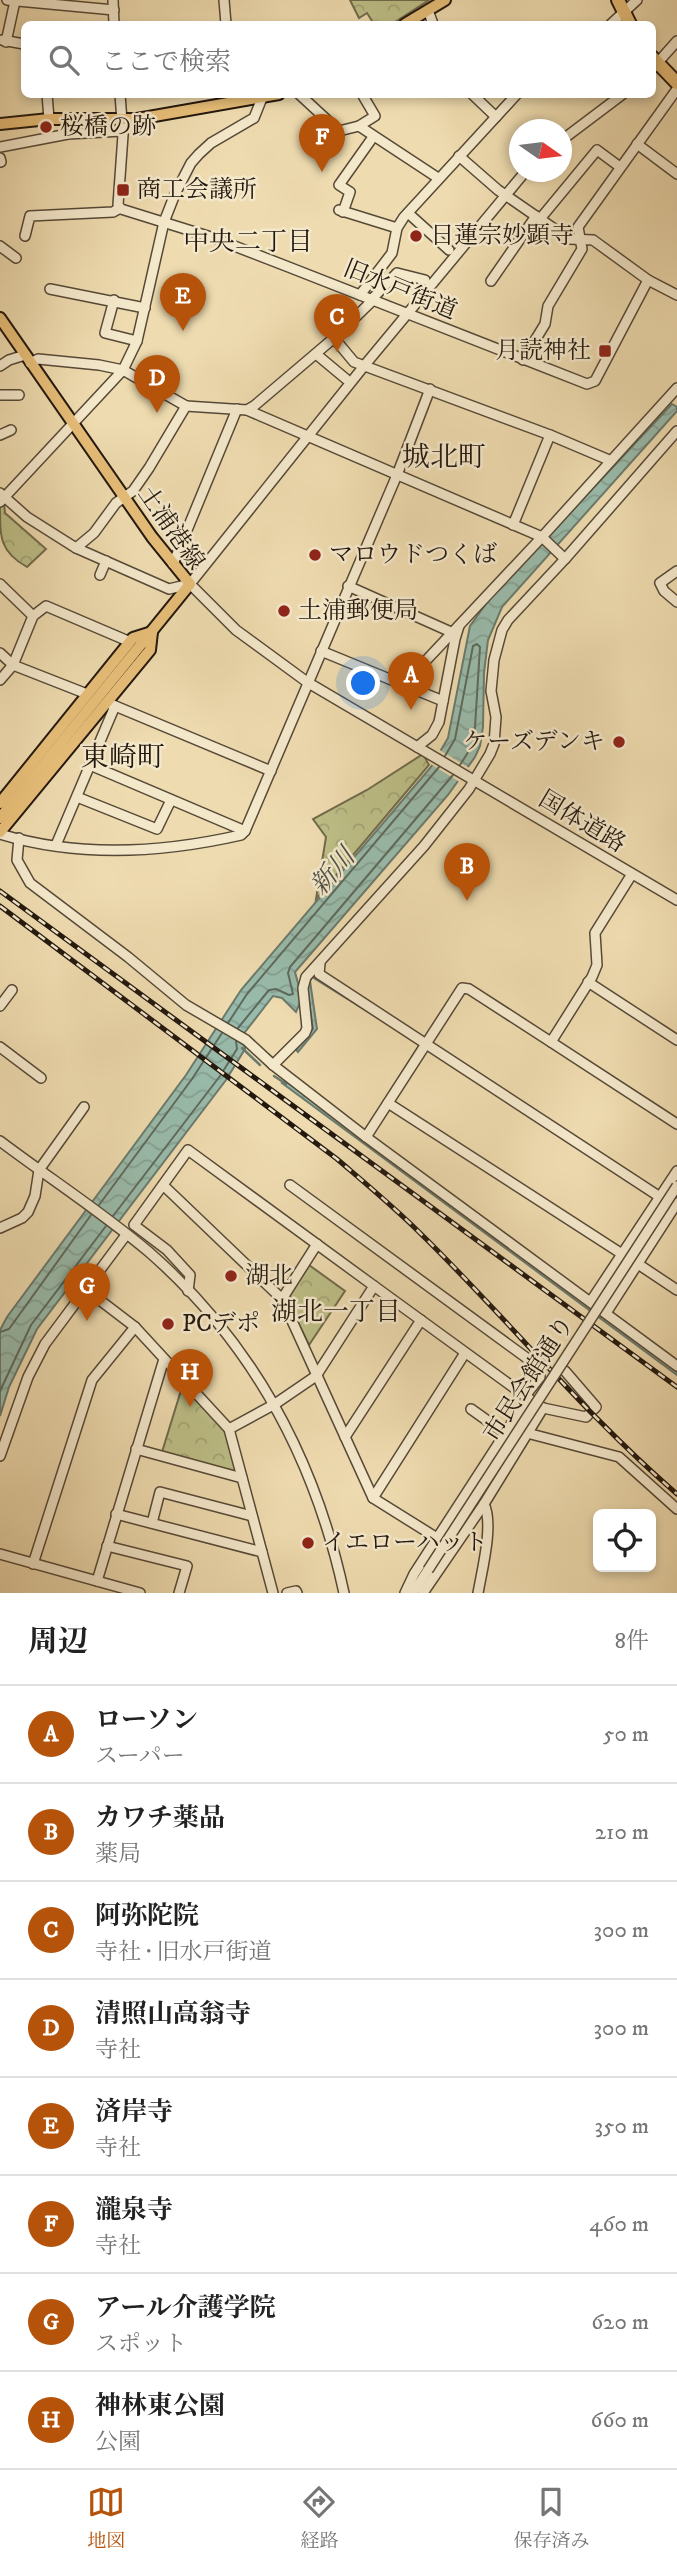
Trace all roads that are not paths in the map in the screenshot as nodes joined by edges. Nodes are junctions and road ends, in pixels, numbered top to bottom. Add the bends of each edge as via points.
1 (445, 0) edge
2 (618, 0) edge
3 (637, 0) edge
4 (11, 1) edge
5 (226, 1) edge
6 (113, 5) edge
7 (428, 10) junction
8 (627, 19) edge
9 (226, 21) edge
10 (410, 21) edge
11 (432, 21) edge
12 (3, 41) edge
13 (677, 41) edge
14 (21, 44) edge
15 (656, 61) edge
16 (656, 65) edge
17 (677, 83) edge
18 (677, 89) edge
19 (47, 98) edge
20 (120, 98) edge
21 (262, 98) joint
22 (303, 98) edge
23 (364, 98) edge
24 (476, 98) edge
25 (513, 98) edge
26 (618, 98) edge
27 (496, 117) junction
28 (49, 118) junction
29 (0, 124) edge
30 (122, 125) junction
31 (359, 126) junction
32 (572, 132) edge
33 (373, 137) junction
34 (637, 144) junction
35 (0, 147) edge
36 (460, 156) junction
37 (620, 167) junction
38 (677, 174) edge
39 (438, 178) junction
40 (515, 182) edge
41 (504, 193) junction
42 (120, 208) junction
43 (408, 213) junction
44 (538, 217) junction
45 (164, 222) junction
46 (397, 228) junction
47 (29, 235) dead end
48 (580, 239) junction
49 (0, 246) edge
50 (449, 250) dead end
51 (16, 258) dead end
52 (425, 280) dead end
53 (491, 281) dead end
54 (648, 281) junction
55 (50, 289) dead end
56 (676, 291) edge
57 (360, 295) junction
58 (114, 300) junction
59 (372, 300) junction
60 (145, 307) junction
61 (407, 314) junction
62 (0, 318) edge
63 (334, 338) junction
64 (137, 341) junction
65 (316, 354) junction
66 (27, 359) junction
67 (523, 360) junction
68 (0, 366) edge
69 (364, 366) junction
70 (123, 370) junction
71 (346, 379) dead end
72 (677, 388) edge
73 (430, 389) junction
74 (19, 395) dead end
75 (0, 396) edge
76 (186, 406) junction
77 (242, 410) junction
78 (73, 424) junction
79 (11, 430) dead end
80 (677, 431) edge
81 (0, 435) edge
82 (309, 435) junction
83 (551, 435) junction
84 (609, 460) junction
85 (397, 475) junction
86 (1, 497) edge
87 (124, 497) junction
88 (513, 525) junction
89 (542, 537) junction
90 (76, 548) junction
91 (561, 555) junction
92 (106, 561) junction
93 (173, 565) junction
94 (677, 570) edge
95 (100, 575) dead end
96 (0, 584) edge
97 (190, 584) junction
98 (348, 586) junction
99 (677, 602) edge
100 (33, 616) junction
101 (461, 621) junction
102 (152, 632) junction
103 (451, 632) junction
104 (128, 641) dead end
105 (321, 651) junction
106 (0, 653) edge
107 (13, 665) junction
108 (0, 680) edge
109 (307, 682) junction
110 (404, 684) junction
111 (91, 698) junction
112 (443, 701) junction
113 (111, 704) junction
114 (417, 747) junction
115 (90, 765) junction
116 (271, 771) junction
117 (471, 779) junction
118 (77, 797) junction
119 (171, 800) junction
120 (0, 803) edge
121 (0, 818) edge
122 (245, 831) junction
123 (0, 833) edge
124 (19, 838) junction
125 (56, 845) junction
126 (632, 874) junction
127 (677, 900) edge
128 (320, 963) junction
129 (588, 982) junction
130 (12, 990) dead end
131 (0, 1006) edge
132 (677, 1040) edge
133 (551, 1042) junction
134 (426, 1043) junction
135 (0, 1047) edge
136 (273, 1065) junction
137 (41, 1078) dead end
138 (388, 1103) junction
139 (84, 1107) dead end
140 (677, 1124) edge
141 (366, 1137) junction
142 (4, 1143) edge
143 (0, 1155) edge
144 (39, 1170) junction
145 (677, 1171) edge
146 (163, 1185) junction
147 (290, 1185) dead end
148 (677, 1186) edge
149 (660, 1197) junction
150 (677, 1203) edge
151 (0, 1228) edge
152 (123, 1233) junction
153 (317, 1244) junction
154 (622, 1254) junction
155 (638, 1264) junction
156 (374, 1286) junction
157 (84, 1288) junction
158 (677, 1290) edge
159 (188, 1291) junction
160 (282, 1299) junction
161 (591, 1301) junction
162 (606, 1313) junction
163 (421, 1320) junction
164 (135, 1328) junction
165 (465, 1353) junction
166 (164, 1359) junction
167 (677, 1366) edge
168 (565, 1371) dead end
169 (316, 1376) junction
170 (526, 1397) junction
171 (275, 1404) junction
172 (543, 1408) junction
173 (471, 1409) dead end
174 (229, 1429) junction
175 (527, 1433) junction
176 (506, 1434) junction
177 (345, 1437) junction
178 (136, 1449) junction
179 (0, 1456) edge
180 (242, 1478) junction
181 (373, 1498) junction
182 (484, 1504) junction
183 (677, 1509) edge
184 (116, 1514) junction
185 (252, 1516) junction
186 (152, 1523) junction
187 (437, 1538) junction
188 (107, 1546) junction
189 (262, 1552) junction
190 (0, 1555) edge
191 (33, 1564) junction
192 (97, 1581) junction
193 (140, 1593) edge
194 (180, 1593) edge
195 (273, 1593) edge
196 (287, 1593) edge
197 (297, 1593) edge
198 (344, 1593) edge
199 (405, 1593) edge
200 (413, 1593) edge
201 (423, 1593) edge
202 (478, 1593) edge

1 - 7 main road
2 - 8 highway
3 - 8 street
4 - 6 street
4 - 12 street
5 - 9 street
7 - 10 main road
7 - 11 street
12 - 14 street
13 - 15 street
16 - 17 highway
18 - 34 street
19 - 28 street
20 - 30 street
21 - 30 main road
21 - 45 street via 254,118 211,143 191,163
22 - 31 street via 339,131
23 - 31 street via 375,116
24 - 27 street
25 - 27 street
26 - 32 street
27 - 36 street
28 - 29 main road
28 - 30 main road
30 - 35 street
30 - 42 street
31 - 33 street
33 - 39 street
33 - 46 street via 339,185 350,192 340,211
34 - 37 street
34 - 38 street
36 - 39 street
36 - 41 street
37 - 44 street via 597,149
37 - 48 street via 578,227
39 - 43 street
40 - 41 street
41 - 44 street
41 - 61 street
42 - 45 street, 旧水戸街道
42 - 47 street via 30,216
43 - 46 street
43 - 50 street
44 - 48 street via 569,239
44 - 53 street
45 - 57 street, 旧水戸街道
45 - 60 street
46 - 57 street via 392,253
48 - 54 street via 593,240
48 - 67 street via 582,249
49 - 51 street
52 - 59 street via 397,273
54 - 56 street
54 - 67 street, 旧水戸街道 via 593,383
55 - 58 street
57 - 59 street, 旧水戸街道
58 - 60 street
58 - 64 street via 105,332
59 - 61 street, 旧水戸街道
59 - 63 street
60 - 64 street
61 - 67 street, 旧水戸街道
61 - 69 street
62 - 66 main road, 土浦港線
63 - 65 street
63 - 69 street via 354,362
64 - 70 street
65 - 71 street
65 - 77 street
66 - 68 street via 9,360
66 - 70 street
66 - 78 main road, 土浦港線
69 - 73 street
69 - 82 street
70 - 76 street
70 - 78 street
72 - 84 street
73 - 83 street
73 - 85 street
74 - 75 street
76 - 77 street
76 - 87 street via 149,468
77 - 82 street
77 - 93 street
78 - 86 street
78 - 87 main road, 土浦港線
79 - 81 street
80 - 91 street
82 - 85 street
82 - 97 street
83 - 84 street
83 - 88 street
84 - 89 street
85 - 88 street
85 - 98 street
86 - 90 street
87 - 90 street
87 - 93 main road, 土浦港線
88 - 89 street
89 - 91 street
89 - 101 street
90 - 92 street
91 - 117 street via 502,630 491,691 496,717 494,744
92 - 95 street
92 - 97 street via 169,589
93 - 97 main road, 土浦港線
94 - 99 street via 660,583
96 - 100 street
97 - 102 main road, 土浦港線
97 - 109 street, 国体道路 via 236,630
98 - 103 street
98 - 105 street
100 - 104 street via 46,606
100 - 107 street
101 - 103 street
101 - 112 street
102 - 111 main road, 土浦港線
102 - 113 main road via 150,650
103 - 110 street
105 - 109 street
105 - 110 street
106 - 107 street
107 - 108 street
107 - 111 street
109 - 114 street, 国体道路
109 - 116 street
110 - 112 street
111 - 120 main road
111 - 121 main road, 土浦港線
112 - 114 street via 436,730
113 - 115 street
113 - 116 street
113 - 123 main road
114 - 117 street, 国体道路
115 - 118 street
115 - 119 street
116 - 122 street
117 - 126 street, 国体道路
117 - 128 street via 424,846
118 - 119 street via 157,829
118 - 125 street
119 - 122 street
122 - 125 street via 200,844 152,850
123 - 124 street
124 - 125 street
124 - 136 street via 17,860 30,883 186,1006 246,1040
126 - 127 street, 国体道路
126 - 129 street via 596,933 597,965
128 - 134 street via 319,974
128 - 136 street via 304,982 306,1034
129 - 132 street
129 - 133 street
130 - 131 street
133 - 134 street via 466,987
133 - 140 street
134 - 138 street
134 - 149 street
135 - 137 street
136 - 141 street
138 - 141 street
138 - 154 street
139 - 144 street
141 - 161 street
142 - 143 street
142 - 144 street
144 - 151 street via 28,1212
144 - 152 street
145 - 149 street
146 - 153 street via 188,1150
146 - 159 street via 134,1225 181,1263 190,1275
146 - 160 street
147 - 170 street via 539,1367 540,1377
148 - 200 street, 市民会館通り, bridge
149 - 154 street
150 - 155 street
152 - 157 street
152 - 159 street
153 - 156 street
153 - 160 street
154 - 161 street
155 - 158 street
155 - 162 street
156 - 163 street
156 - 169 street
157 - 164 street
157 - 179 street via 28,1377
159 - 171 street via 239,1350
160 - 169 street
161 - 162 street
162 - 167 street
163 - 165 street
163 - 177 street
164 - 166 street
164 - 191 street via 92,1380
165 - 170 street
165 - 181 street
166 - 174 street
166 - 178 street
168 - 172 street via 596,1407 586,1417
169 - 171 street
169 - 177 street
170 - 172 street
170 - 176 street
171 - 174 street
171 - 198 street via 315,1492
172 - 175 street
173 - 176 street
174 - 180 street
175 - 182 street
175 - 183 street via 619,1457
176 - 187 street
177 - 181 street
178 - 180 street
178 - 184 street
180 - 185 street
181 - 187 street
182 - 201 street
182 - 202 street via 486,1543
184 - 186 street
184 - 188 street
185 - 186 street via 160,1492
185 - 189 street
186 - 189 street
187 - 199 street
188 - 192 street
188 - 194 street via 187,1566
189 - 195 street
190 - 191 street
191 - 192 street
192 - 193 street
196 - 197 street

